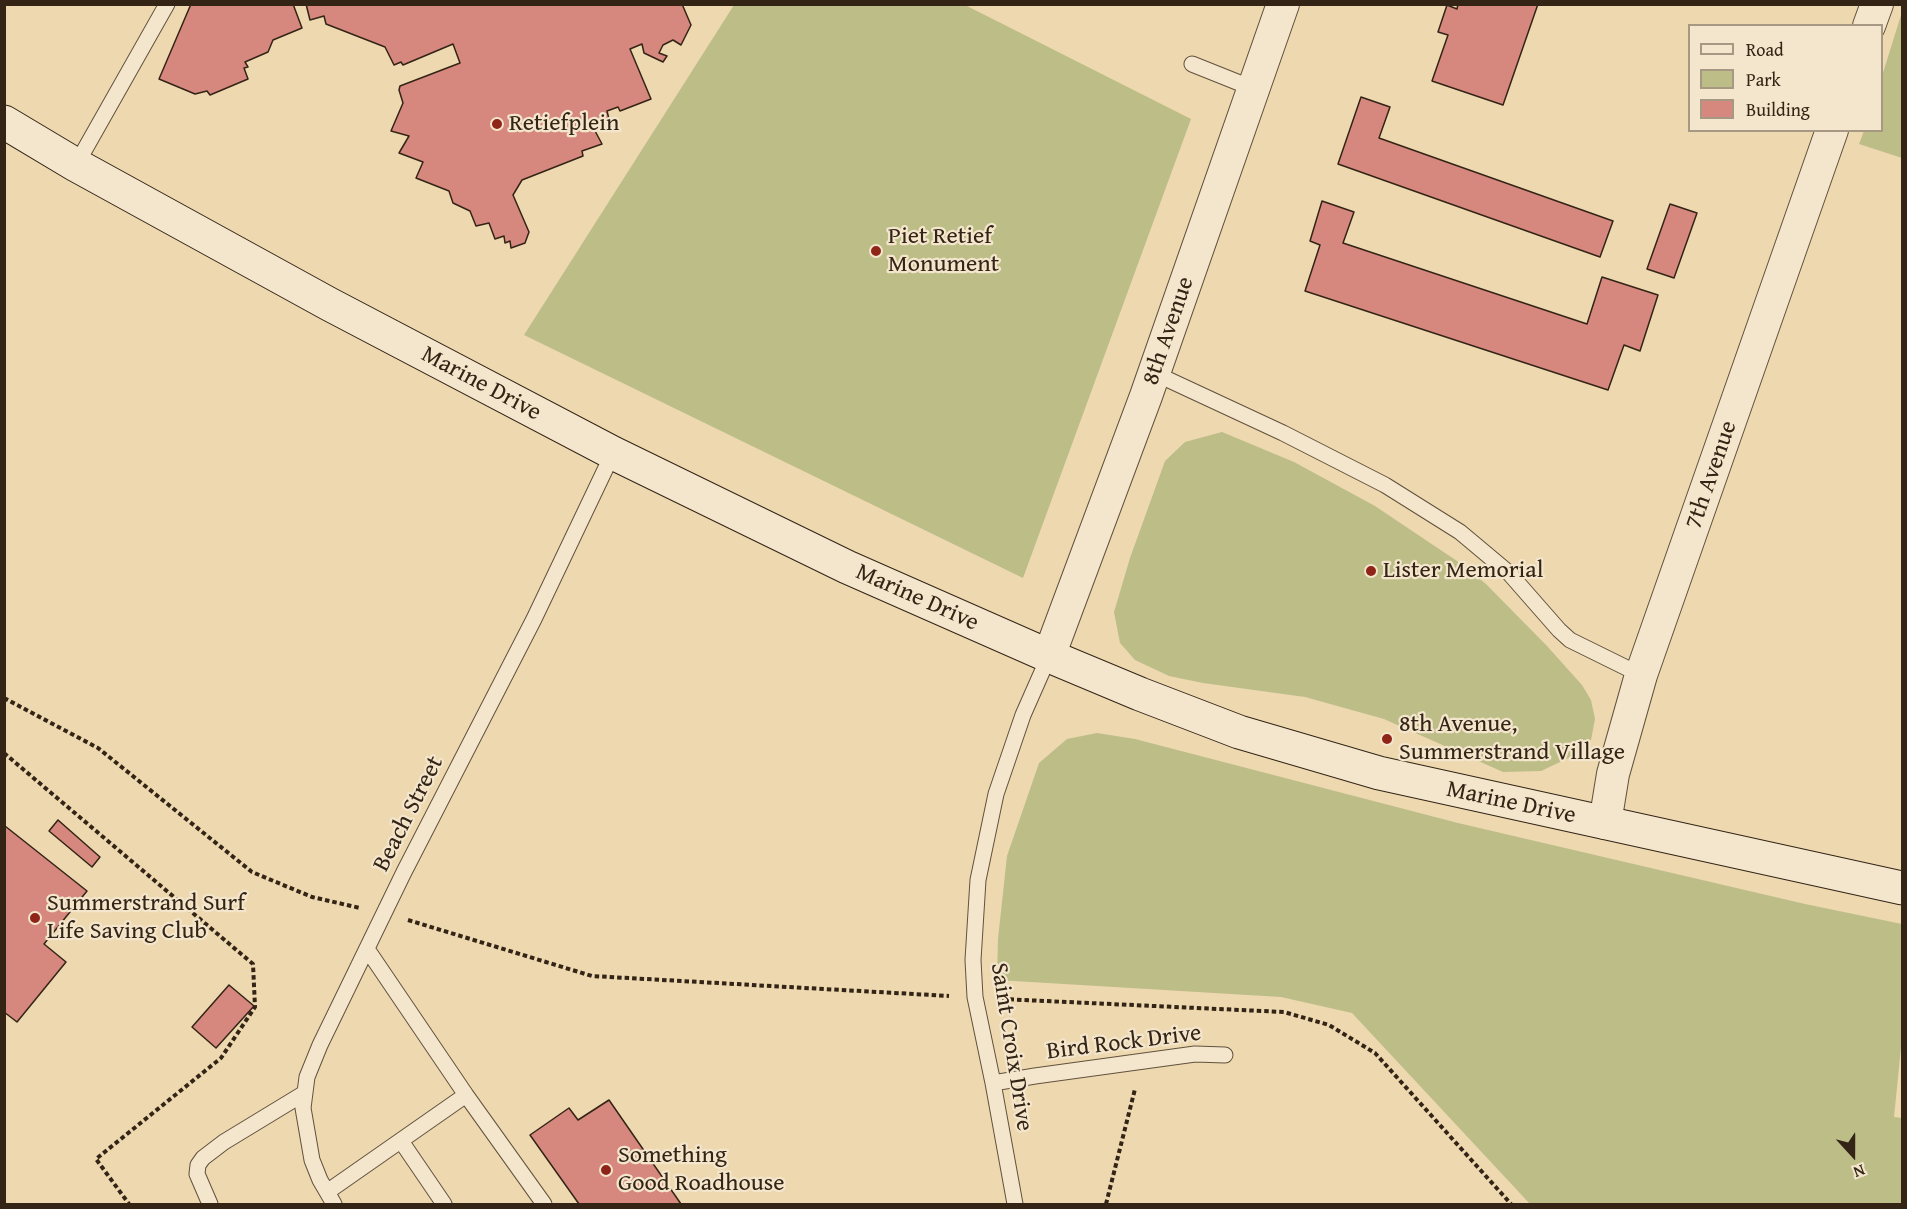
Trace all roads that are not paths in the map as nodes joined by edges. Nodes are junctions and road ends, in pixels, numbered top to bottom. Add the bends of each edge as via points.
1 (166, 4) edge
2 (1283, 4) edge
3 (1877, 4) edge
4 (1870, 24) edge
5 (1192, 64) dead end
6 (1252, 88) junction
7 (4, 122) edge
8 (1831, 132) edge
9 (76, 165) junction
10 (1154, 373) junction
11 (613, 453) junction
12 (1048, 656) junction
13 (1641, 675) junction
14 (1605, 823) junction
15 (1902, 888) edge
16 (367, 949) junction
17 (1225, 1055) dead end
18 (993, 1083) junction
19 (303, 1094) junction
20 (466, 1095) junction
21 (400, 1141) junction
22 (331, 1198) edge
23 (210, 1204) edge
24 (444, 1204) edge
25 (544, 1204) edge
26 (1015, 1204) edge

1 - 9 lane
2 - 6 street, 8th Avenue
3 - 4 street
5 - 6 lane
6 - 10 street, 8th Avenue
7 - 9 main road, Marine Drive
8 - 13 street, 7th Avenue
9 - 11 main road, Marine Drive
10 - 12 street, 8th Avenue
10 - 13 lane via 1385,485 1460,532 1509,573 1570,640
11 - 12 main road, Marine Drive via 847,567
11 - 16 lane, Beach Street
12 - 14 main road, Marine Drive via 1239,732 1378,773
12 - 18 lane, Saint Croix Drive via 996,794 978,880 975,997
13 - 14 street, 7th Avenue via 1613,774
14 - 15 main road, Marine Drive
16 - 19 lane, Beach Street via 320,1046
16 - 20 lane
17 - 18 lane, Bird Rock Drive via 1196,1054
18 - 26 lane, Saint Croix Drive
19 - 22 lane, Beach Street via 312,1160
19 - 23 lane via 203,1158 197,1174
20 - 21 lane
20 - 25 lane
21 - 22 lane
21 - 24 lane

